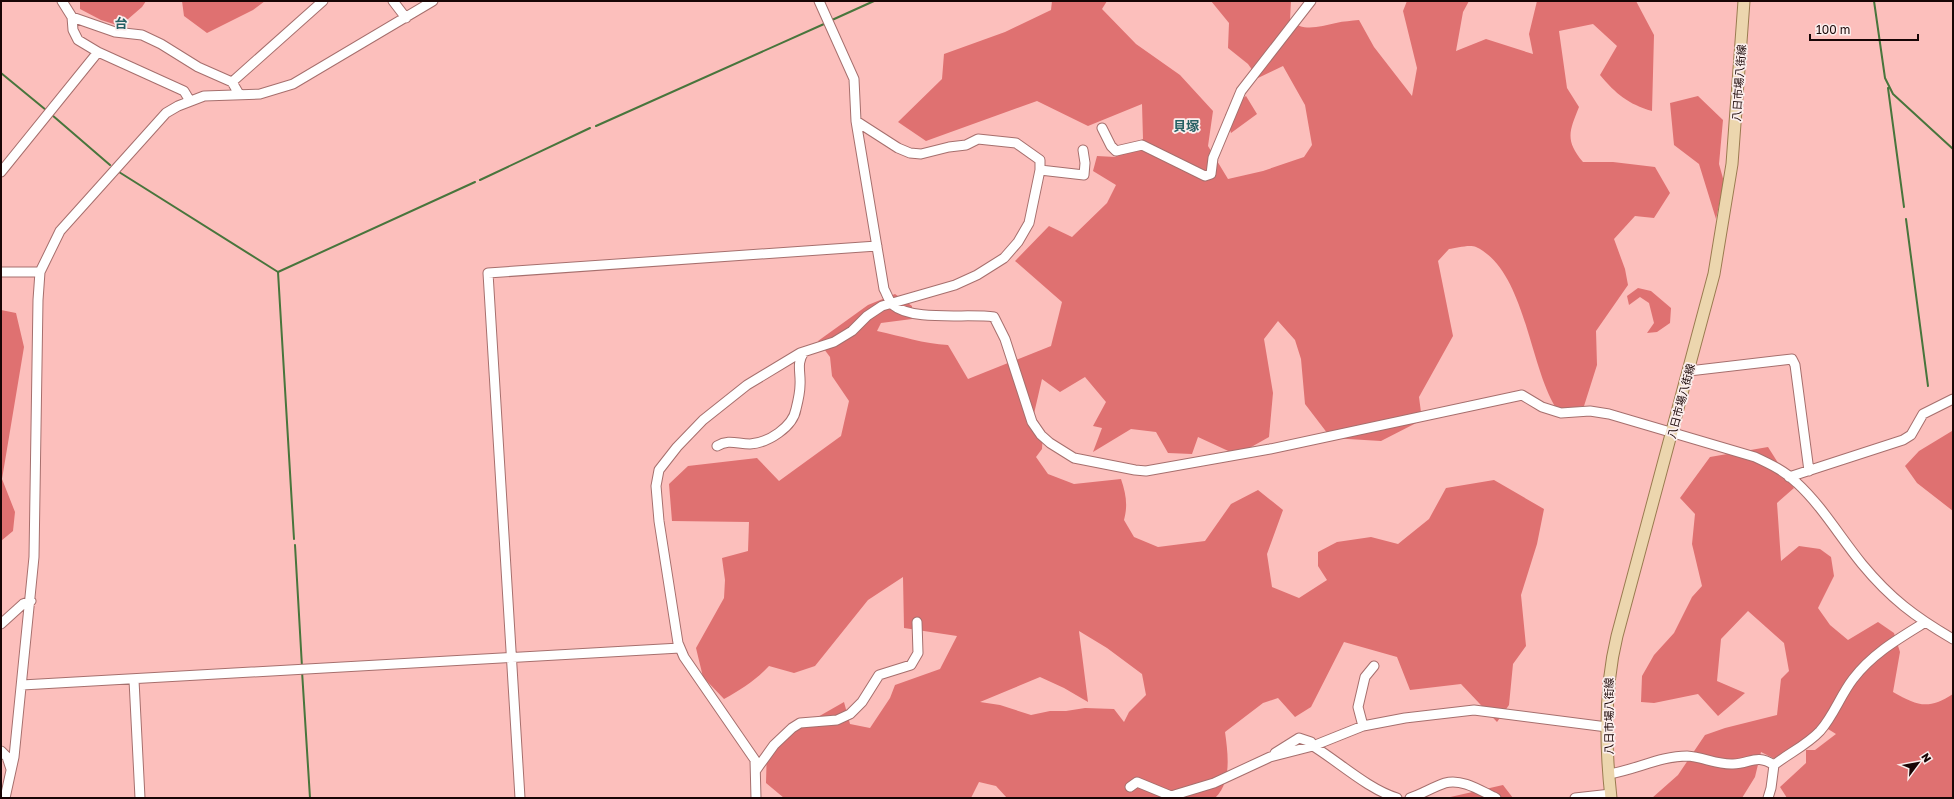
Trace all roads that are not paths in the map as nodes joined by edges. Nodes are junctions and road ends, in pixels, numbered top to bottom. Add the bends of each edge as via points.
1 (62, 1) edge
2 (323, 1) edge
3 (393, 1) edge
4 (433, 1) edge
5 (819, 1) edge
6 (1311, 1) edge
7 (1744, 1) edge
8 (72, 17) junction
9 (406, 18) junction
10 (98, 52) junction
11 (232, 82) junction
12 (239, 94) junction
13 (190, 101) junction
14 (856, 121) junction
15 (1102, 128) dead end
16 (1083, 150) dead end
17 (1040, 170) junction
18 (1, 172) edge
19 (877, 246) junction
20 (1, 272) edge
21 (40, 272) junction
22 (892, 304) junction
23 (804, 352) junction
24 (1689, 371) junction
25 (1953, 399) edge
26 (1672, 433) junction
27 (717, 446) dead end
28 (1809, 471) junction
29 (1789, 477) junction
30 (31, 601) junction
31 (917, 622) dead end
32 (1924, 623) junction
33 (1, 624) edge
34 (1953, 640) edge
35 (680, 648) junction
36 (511, 658) junction
37 (1374, 666) dead end
38 (134, 680) junction
39 (22, 685) junction
40 (1364, 726) junction
41 (1607, 727) junction
42 (1313, 746) junction
43 (1, 751) edge
44 (1774, 764) junction
45 (756, 770) junction
46 (11, 771) junction
47 (1609, 774) junction
48 (1130, 787) dead end
49 (1611, 796) edge
50 (1171, 797) edge
51 (5, 798) edge
52 (140, 798) edge
53 (520, 798) edge
54 (756, 798) edge
55 (1397, 798) edge
56 (1410, 798) edge
57 (1496, 798) edge
58 (1575, 798) edge
59 (1768, 798) edge

1 - 8 street
2 - 11 street
3 - 9 street
4 - 9 street
5 - 14 street via 854,79
6 - 15 street via 1241,91 1213,158 1211,174 1205,176 1142,145 1116,151
7 - 24 main road, 八日市場八街線 via 1738,103 1728,198 1714,274
8 - 10 street via 73,30 78,40
8 - 11 street via 115,32 142,35 198,67
9 - 12 street via 293,84 260,94
10 - 13 street via 184,91
10 - 18 street
11 - 12 street
12 - 13 street via 204,96
13 - 21 street via 166,113 60,231
14 - 17 street via 898,148 921,154 966,145 978,139 1016,143 1040,160
14 - 19 street
16 - 17 street via 1084,175
17 - 22 street via 1029,223 1018,242 1004,258 955,285
19 - 22 street via 884,289
19 - 36 street via 488,273
20 - 21 street
21 - 30 street via 36,334 34,557
22 - 23 street via 882,306 834,342
22 - 26 street via 902,310 933,316 994,317 1032,422 1041,434 1074,458 1108,466 1146,471 1270,449 1522,395 1542,407 1562,413 1590,411 1609,414
23 - 27 street via 798,368 800,385 795,415 789,425 769,438 753,444 724,442
23 - 35 street via 732,395 703,420 659,470 656,486 659,521
24 - 26 main road, 八日市場八街線
24 - 28 street via 1792,358
25 - 28 street via 1924,414 1911,435 1903,440
26 - 29 street via 1755,457 1776,467
26 - 41 main road, 八日市場八街線 via 1612,655
28 - 29 street
29 - 32 street via 1810,495 1879,583
30 - 33 street via 23,604
30 - 39 street
31 - 45 street via 918,653 910,665 879,676 862,702 850,714 837,720 800,723 792,728
32 - 34 street
32 - 44 street via 1885,647 1853,679 1831,717 1813,738
35 - 36 street
35 - 45 street via 755,760
36 - 38 street
36 - 53 street
37 - 40 street via 1365,677 1358,707
38 - 39 street
38 - 52 street
39 - 46 street
40 - 41 street via 1405,718 1474,710
40 - 42 street
41 - 47 main road, 八日市場八街線
42 - 50 street via 1270,757 1214,783
42 - 55 street via 1372,786
43 - 46 street via 7,757
44 - 47 street via 1765,759 1757,759 1733,765 1688,756
44 - 59 street
45 - 54 street
46 - 51 street
47 - 49 main road, 八日市場八街線
48 - 50 street via 1137,782 1149,785
49 - 58 street
56 - 57 street via 1447,783 1457,782

